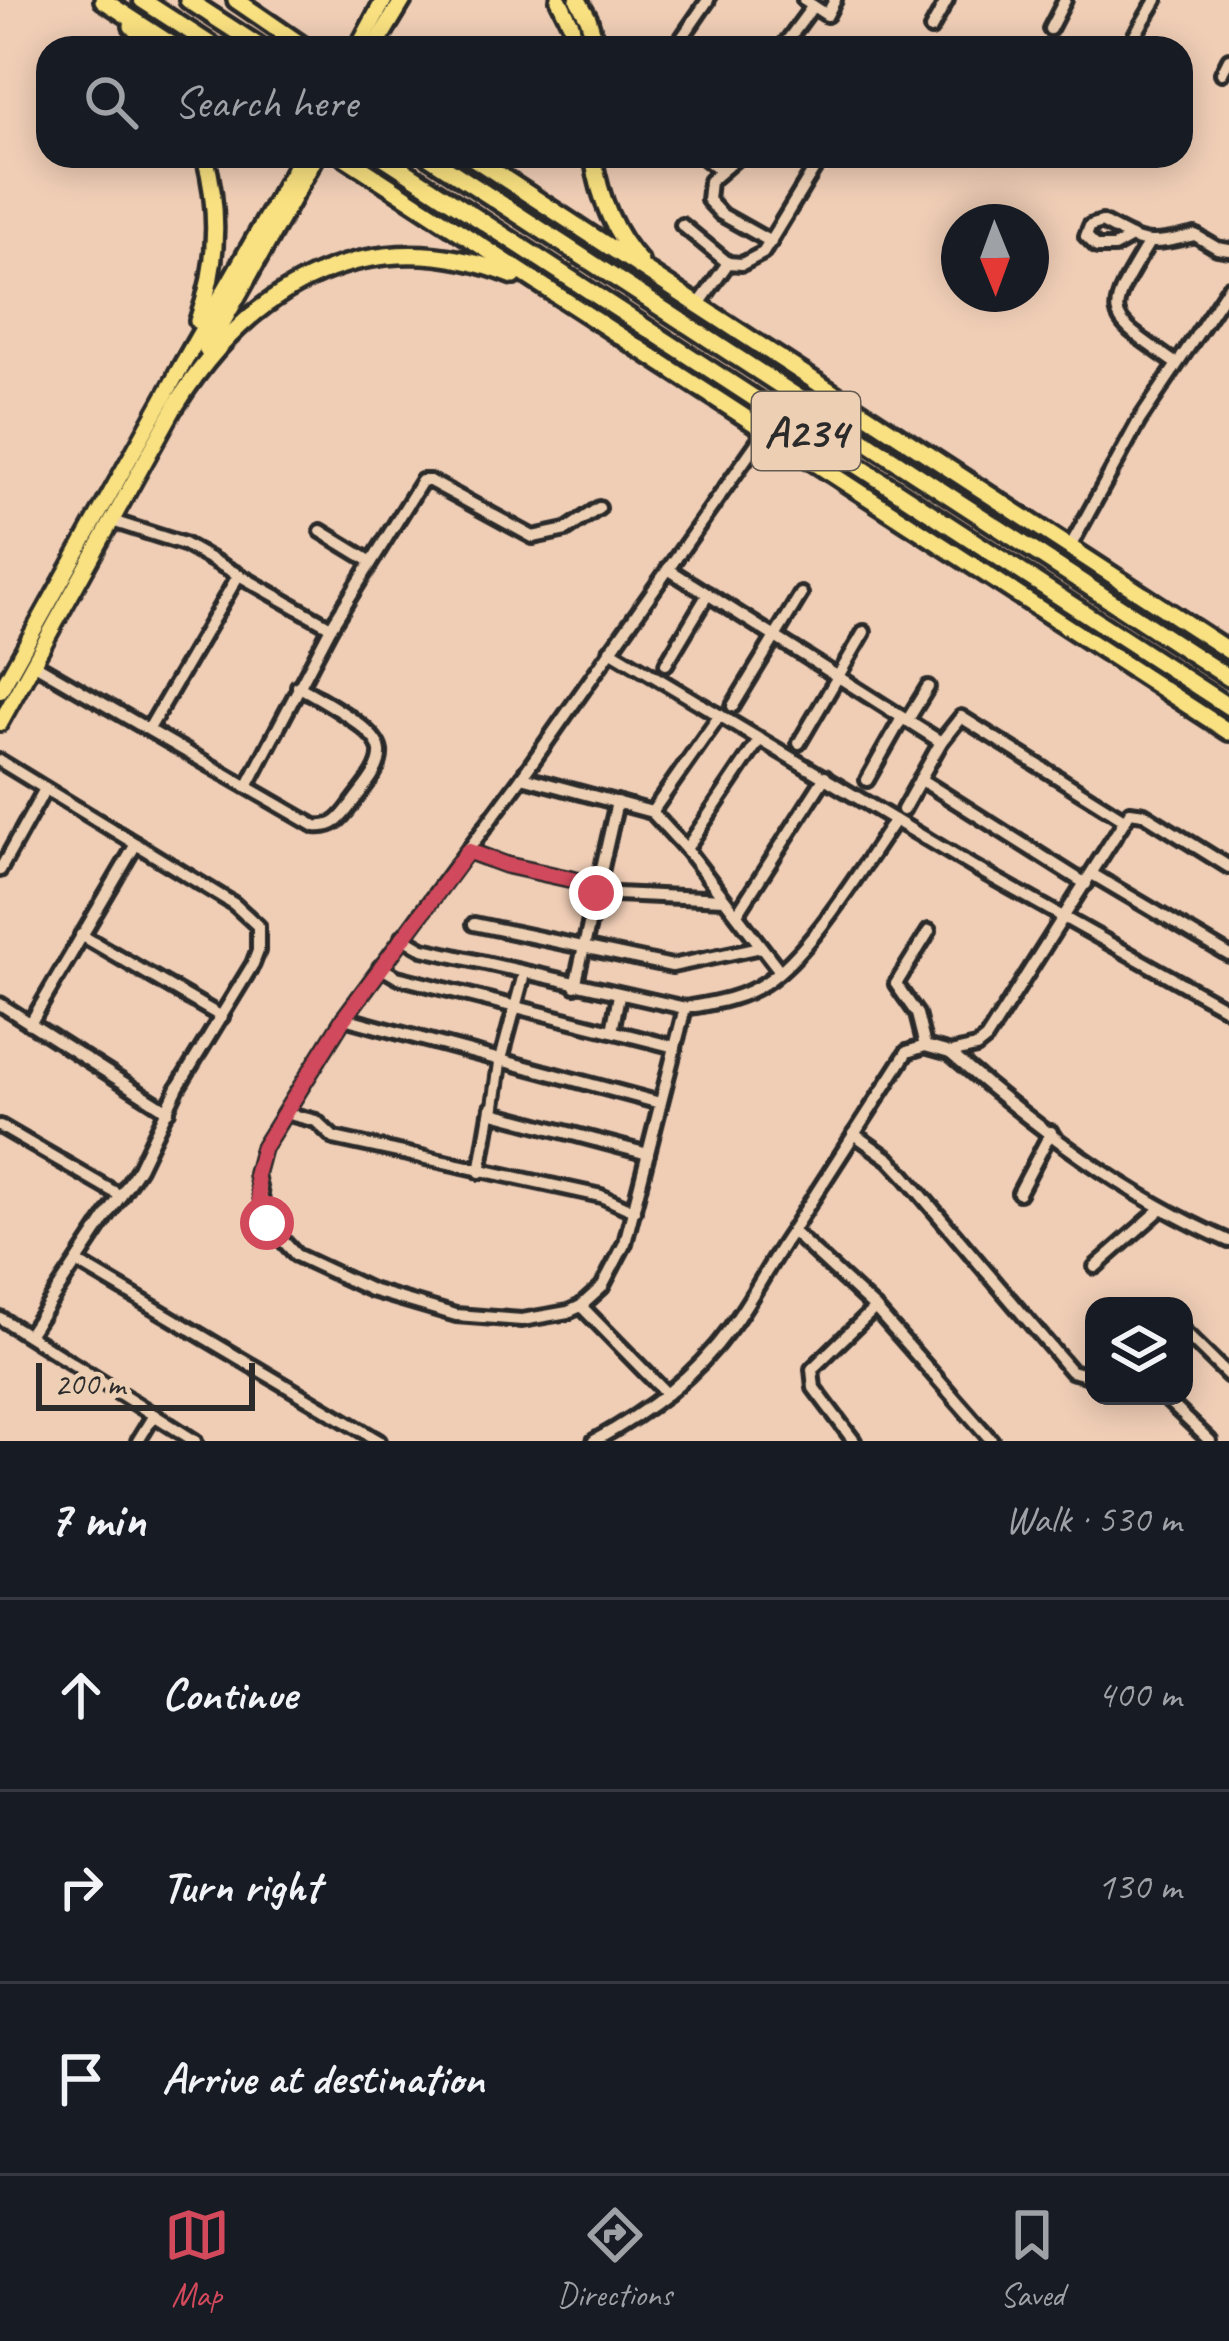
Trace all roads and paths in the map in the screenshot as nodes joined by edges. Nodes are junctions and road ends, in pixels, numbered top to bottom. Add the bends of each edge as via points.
1 (142, 0) edge
2 (188, 0) edge
3 (236, 0) edge
4 (384, 0) edge
5 (403, 0) edge
6 (559, 0) edge
7 (578, 0) edge
8 (708, 0) edge
9 (835, 0) edge
10 (947, 0) edge
11 (1065, 0) edge
12 (1156, 0) edge
13 (109, 3) edge
14 (808, 3) edge
15 (1051, 28) dead end
16 (931, 29) dead end
17 (1136, 35) dead end
18 (141, 36) edge
19 (159, 36) edge
20 (198, 36) edge
21 (244, 36) edge
22 (288, 36) edge
23 (364, 36) edge
24 (381, 36) edge
25 (573, 36) edge
26 (593, 36) edge
27 (683, 36) edge
28 (789, 36) edge
29 (1229, 59) edge
30 (1222, 73) dead end
31 (208, 168) edge
32 (295, 168) edge
33 (309, 168) edge
34 (361, 168) edge
35 (400, 168) edge
36 (447, 168) edge
37 (488, 168) edge
38 (596, 168) edge
39 (716, 168) edge
40 (721, 168) edge
41 (815, 168) edge
42 (718, 170) junction
43 (682, 225) dead end
44 (1130, 238) dead end
45 (771, 242) junction
46 (1148, 244) junction
47 (1229, 250) edge
48 (728, 263) junction
49 (1229, 287) edge
50 (673, 292) junction
51 (554, 294) junction
52 (697, 307) junction
53 (1175, 363) junction
54 (177, 374) junction
55 (176, 405) junction
56 (766, 430) junction
57 (894, 433) junction
58 (944, 490) junction
59 (599, 508) dead end
60 (112, 520) junction
61 (920, 530) junction
62 (322, 531) dead end
63 (1070, 547) junction
64 (1004, 560) junction
65 (370, 561) junction
66 (668, 569) junction
67 (238, 576) junction
68 (1071, 576) junction
69 (801, 594) dead end
70 (708, 595) junction
71 (1157, 604) junction
72 (331, 627) junction
73 (864, 632) dead end
74 (775, 637) junction
75 (1137, 647) junction
76 (610, 650) junction
77 (1229, 651) edge
78 (33, 663) junction
79 (666, 664) dead end
80 (838, 676) junction
81 (1229, 678) edge
82 (298, 686) junction
83 (928, 687) dead end
84 (0, 691) edge
85 (734, 706) dead end
86 (1190, 706) junction
87 (1229, 707) edge
88 (720, 715) junction
89 (904, 719) junction
90 (0, 723) edge
91 (150, 727) junction
92 (1229, 732) edge
93 (760, 739) junction
94 (941, 742) junction
95 (799, 743) dead end
96 (0, 761) edge
97 (522, 777) junction
98 (825, 778) junction
99 (920, 779) junction
100 (867, 780) dead end
101 (248, 785) junction
102 (45, 789) junction
103 (617, 802) junction
104 (652, 812) junction
105 (899, 815) junction
106 (1124, 819) junction
107 (136, 844) junction
108 (686, 849) junction
109 (468, 851) junction
110 (1229, 867) edge
111 (0, 870) edge
112 (1089, 879) junction
113 (596, 889) junction
114 (724, 899) junction
115 (737, 914) junction
116 (1065, 920) junction
117 (474, 924) dead end
118 (928, 931) dead end
119 (81, 935) junction
120 (402, 937) junction
121 (584, 947) junction
122 (761, 947) junction
123 (1229, 955) edge
124 (380, 967) junction
125 (780, 971) junction
126 (524, 974) junction
127 (574, 986) junction
128 (620, 995) junction
129 (0, 1004) edge
130 (515, 1008) junction
131 (685, 1008) junction
132 (1229, 1010) edge
133 (222, 1016) junction
134 (344, 1018) junction
135 (30, 1024) junction
136 (612, 1031) junction
137 (925, 1046) junction
138 (675, 1047) junction
139 (950, 1053) junction
140 (500, 1063) junction
141 (660, 1103) junction
142 (491, 1108) junction
143 (168, 1111) junction
144 (285, 1113) junction
145 (0, 1126) edge
146 (1051, 1132) junction
147 (854, 1134) junction
148 (648, 1154) junction
149 (480, 1172) junction
150 (1019, 1193) dead end
151 (121, 1196) junction
152 (1161, 1209) junction
153 (634, 1210) junction
154 (792, 1231) junction
155 (1229, 1241) edge
156 (76, 1262) junction
157 (1094, 1267) dead end
158 (581, 1306) junction
159 (875, 1308) junction
160 (0, 1318) edge
161 (28, 1335) junction
162 (1193, 1341) edge
163 (1085, 1375) edge
164 (1229, 1376) edge
165 (668, 1394) junction
166 (1172, 1405) edge
167 (154, 1415) junction
168 (138, 1441) edge
169 (195, 1441) edge
170 (380, 1441) edge
171 (594, 1441) edge
172 (854, 1441) edge
173 (992, 1441) edge
174 (1210, 1441) edge

1 - 20 highway
2 - 21 highway
3 - 22 highway
4 - 23 highway
5 - 24 highway
6 - 25 highway
7 - 26 highway
8 - 27 street
9 - 14 street via 827,15
10 - 16 street
11 - 15 street
12 - 17 street
13 - 18 highway
13 - 19 highway
14 - 28 street
29 - 30 street
31 - 54 highway via 213,264
32 - 54 highway
33 - 55 highway
34 - 51 highway
35 - 64 highway, A234
36 - 58 highway, A234
37 - 50 highway
38 - 50 highway via 622,239
39 - 42 street
40 - 42 street
41 - 45 street
42 - 45 street via 707,192 712,208
43 - 48 street
44 - 46 street
45 - 48 street via 754,260
46 - 47 street via 1195,236
46 - 53 street via 1115,308 1125,328
48 - 52 street
49 - 53 street
50 - 52 highway
51 - 55 highway via 492,267 440,256 340,266 299,280 255,311 215,349
51 - 56 highway
52 - 57 highway
53 - 63 street
54 - 84 main road
55 - 60 main road
56 - 61 highway
56 - 66 street
57 - 58 highway
57 - 63 highway
58 - 68 highway, A234
59 - 65 street via 566,530 533,537 422,482
60 - 67 street via 184,544
60 - 78 main road
61 - 64 highway
61 - 86 highway
62 - 65 street
63 - 71 highway
64 - 75 highway, A234
65 - 72 street
66 - 70 street
66 - 76 street
67 - 72 street
67 - 91 street
68 - 71 highway
68 - 81 highway, A234
69 - 74 street
70 - 74 street
70 - 79 street
71 - 77 highway
72 - 82 street
73 - 80 street
74 - 80 street
74 - 85 street
75 - 86 highway
75 - 87 highway, A234
76 - 88 street
76 - 97 street
78 - 90 main road
78 - 91 street
80 - 89 street
80 - 95 street
82 - 101 street
82 - 101 street via 373,735 381,753 376,769 329,826 315,826
83 - 89 street
86 - 92 highway
88 - 93 street
88 - 104 street
89 - 94 street
89 - 100 street
91 - 101 street
93 - 98 street
93 - 108 street
94 - 99 street
94 - 106 street via 964,719
96 - 102 street
97 - 103 street
97 - 109 street
98 - 105 street
98 - 115 street
99 - 105 street
99 - 112 street
102 - 107 street
102 - 111 street
103 - 104 street
103 - 113 street
104 - 108 street
105 - 116 street
105 - 125 street
106 - 110 street via 1144,814
106 - 112 street
107 - 119 street
107 - 133 street via 258,926 254,964
108 - 114 street
109 - 113 street
109 - 120 street
112 - 116 street
112 - 123 street
113 - 114 street
113 - 121 street
114 - 115 street
115 - 122 street
116 - 132 street
116 - 139 street via 986,1039
117 - 121 street
118 - 137 street via 896,984 917,1014
119 - 133 street
119 - 135 street
120 - 124 street
120 - 126 street
121 - 122 street via 681,966
121 - 127 street
122 - 125 street
124 - 130 street
124 - 134 street
125 - 131 street via 743,994
126 - 127 street
126 - 130 street
127 - 128 street
128 - 131 street
128 - 136 street
129 - 135 street
130 - 136 street
130 - 140 street
131 - 138 street
133 - 143 street
134 - 140 street
134 - 144 street
135 - 143 street
136 - 138 street
137 - 139 street
137 - 147 street via 907,1052
138 - 141 street
139 - 146 street
140 - 141 street
140 - 142 street
141 - 148 street
142 - 148 street via 496,1117
142 - 149 street
143 - 151 street
144 - 149 street via 316,1121 334,1138
144 - 158 street via 263,1148 257,1189 267,1223 296,1255 371,1290 456,1315 522,1320
145 - 151 street
146 - 150 street
146 - 152 street
147 - 154 street
147 - 163 street via 889,1159 1071,1371
148 - 153 street
149 - 153 street
151 - 156 street
152 - 155 street
152 - 157 street
153 - 158 street via 620,1256
154 - 159 street
154 - 165 street via 734,1324
156 - 161 street
156 - 170 street
158 - 165 street
159 - 172 street via 812,1369 814,1388
159 - 173 street
160 - 161 street
161 - 167 street
162 - 164 street
165 - 171 street
166 - 174 street
167 - 168 street
167 - 169 street

